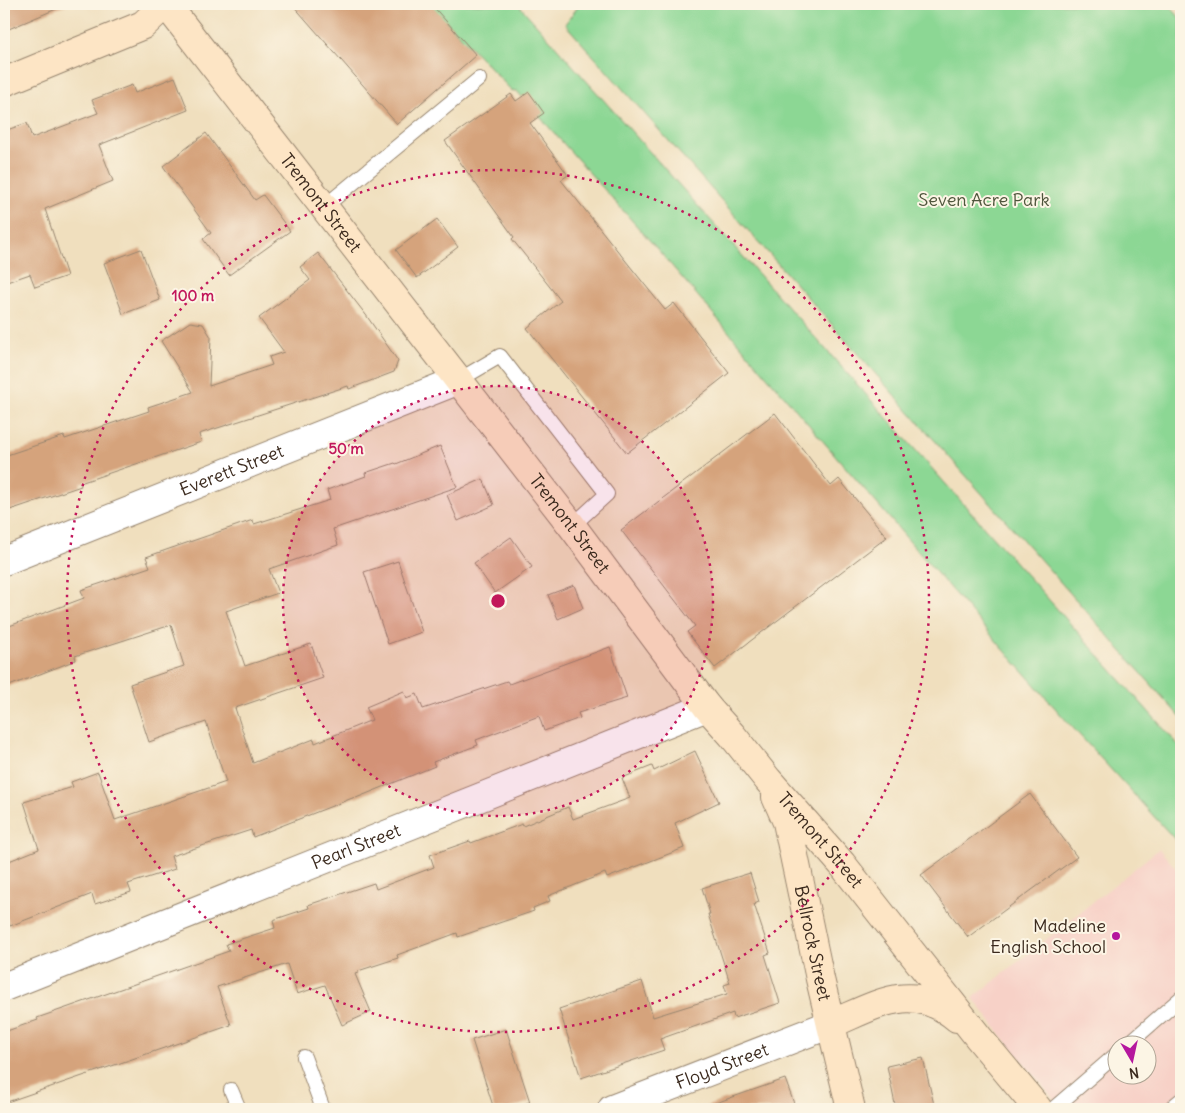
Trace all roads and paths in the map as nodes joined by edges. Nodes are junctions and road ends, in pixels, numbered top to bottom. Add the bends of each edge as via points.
1 (166, 4) edge
2 (479, 80) dead end
3 (4, 82) edge
4 (324, 207) junction
5 (459, 380) junction
6 (572, 526) junction
7 (4, 561) edge
8 (707, 707) junction
9 (768, 780) junction
10 (4, 987) edge
11 (1181, 998) edge
12 (831, 1024) junction
13 (1137, 1036) edge
14 (979, 1038) junction
15 (304, 1057) dead end
16 (1108, 1062) edge
17 (231, 1090) dead end
18 (1181, 1100) edge
19 (239, 1109) edge
20 (323, 1109) edge
21 (612, 1109) edge
22 (851, 1109) edge
23 (1038, 1109) edge
24 (1053, 1109) edge
25 (1170, 1109) edge

1 - 3 street via 143,25
1 - 4 street, Tremont Street
2 - 4 lane
4 - 5 street, Tremont Street
5 - 6 street, Tremont Street
5 - 6 lane via 500,356 607,494
5 - 7 street, Everett Street
6 - 8 street, Tremont Street
8 - 9 street, Tremont Street
8 - 10 street, Pearl Street
9 - 12 street, Bellrock Street via 787,822
9 - 14 street, Tremont Street via 842,864
11 - 13 lane
12 - 14 street, Tremont Street via 894,999 908,997 942,1008
12 - 21 street, Floyd Street
12 - 22 street, Bellrock Street
14 - 23 street, Tremont Street
15 - 20 lane
16 - 24 lane
17 - 19 lane
18 - 25 lane

